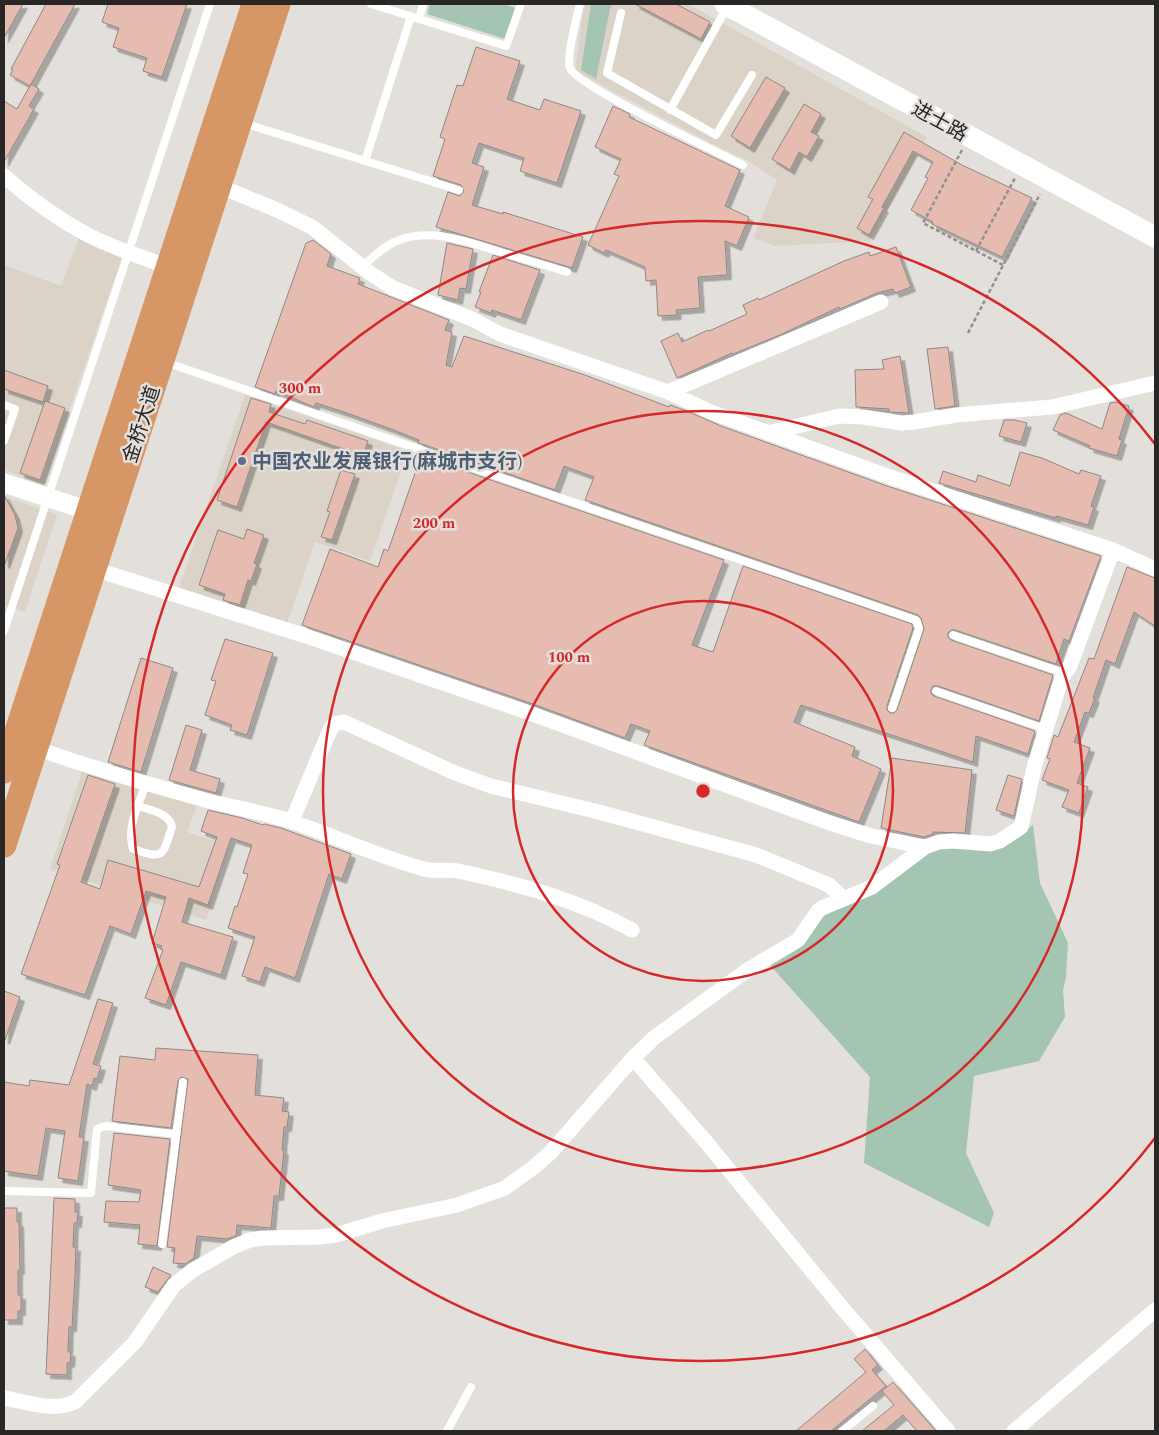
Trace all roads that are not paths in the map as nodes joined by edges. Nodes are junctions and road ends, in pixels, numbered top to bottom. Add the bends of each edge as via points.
1 (210, 4) edge
2 (254, 4) edge
3 (278, 4) edge
4 (371, 4) edge
5 (423, 4) edge
6 (521, 4) edge
7 (580, 4) edge
8 (726, 4) edge
9 (749, 4) edge
10 (621, 13) dead end
11 (415, 17) junction
12 (752, 75) dead end
13 (670, 110) junction
14 (240, 122) junction
15 (365, 161) junction
16 (743, 165) dead end
17 (4, 176) edge
18 (219, 186) junction
19 (459, 190) dead end
20 (1155, 224) edge
21 (1155, 237) edge
22 (129, 252) junction
23 (363, 266) junction
24 (168, 267) junction
25 (567, 272) dead end
26 (881, 302) dead end
27 (162, 361) junction
28 (1155, 382) edge
29 (668, 392) junction
30 (4, 405) edge
31 (768, 433) junction
32 (4, 441) edge
33 (4, 483) edge
34 (49, 498) junction
35 (89, 511) junction
36 (1113, 550) junction
37 (94, 569) junction
38 (1155, 569) edge
39 (6, 615) edge
40 (4, 631) edge
41 (953, 635) dead end
42 (1065, 673) junction
43 (936, 690) dead end
44 (892, 708) dead end
45 (1046, 729) junction
46 (35, 748) junction
47 (4, 771) edge
48 (146, 783) junction
49 (138, 806) junction
50 (292, 822) junction
51 (4, 845) edge
52 (925, 847) junction
53 (844, 899) junction
54 (632, 930) dead end
55 (633, 1058) junction
56 (183, 1082) dead end
57 (176, 1134) junction
58 (4, 1191) edge
59 (162, 1244) dead end
60 (1155, 1310) edge
61 (471, 1387) dead end
62 (4, 1398) edge
63 (873, 1406) dead end
64 (447, 1431) edge
65 (842, 1431) edge
66 (948, 1431) edge
67 (1014, 1431) edge

1 - 22 lane
2 - 24 highway, 金桥大道
3 - 14 highway, 金桥大道
4 - 11 lane
5 - 11 lane
6 - 11 lane via 506,46
7 - 16 lane via 568,62 575,75 645,117
8 - 13 lane
8 - 21 main road, 进士路
9 - 20 main road, 进士路
10 - 13 lane via 607,73
11 - 15 lane
12 - 13 lane via 716,135
14 - 15 lane
14 - 18 highway, 金桥大道
15 - 19 lane
17 - 22 street via 56,217
18 - 23 street via 312,228
18 - 27 highway, 金桥大道
22 - 24 street
22 - 34 lane
23 - 25 lane via 396,241 412,236 435,235 456,238
23 - 29 street via 393,288 472,319 500,334
24 - 35 highway, 金桥大道
26 - 29 street
27 - 37 highway, 金桥大道
27 - 44 lane via 916,620 919,628
28 - 31 street via 1052,407 902,423 839,416
29 - 31 street
30 - 32 lane via 15,409
31 - 36 street
33 - 34 street
34 - 35 street
34 - 39 lane
35 - 47 highway, 金桥大道
36 - 38 street
36 - 42 street
37 - 46 highway, 金桥大道
37 - 52 street via 306,636 527,712 827,822
39 - 40 lane
41 - 42 lane
42 - 45 street
43 - 45 lane
45 - 52 street via 1021,827 991,844 953,841
46 - 48 street
46 - 51 highway, 金桥大道
48 - 49 lane
48 - 50 street
49 - 49 lane via 130,830 134,850 158,856 163,851 171,823 165,816
50 - 53 street via 330,730 334,724 344,722 491,786 756,855 829,884
50 - 54 street via 427,870 456,871 546,892 607,916
52 - 53 street via 872,887
53 - 55 street via 822,908 798,940 746,972 655,1038
55 - 62 street via 550,1153 505,1188 457,1205 382,1221 336,1235 273,1236 233,1247 183,1277 135,1342 75,1402 55,1407
55 - 66 street
56 - 57 lane
57 - 58 lane via 100,1126 97,1129 91,1193
57 - 59 lane
60 - 67 street
61 - 64 lane
63 - 65 lane

